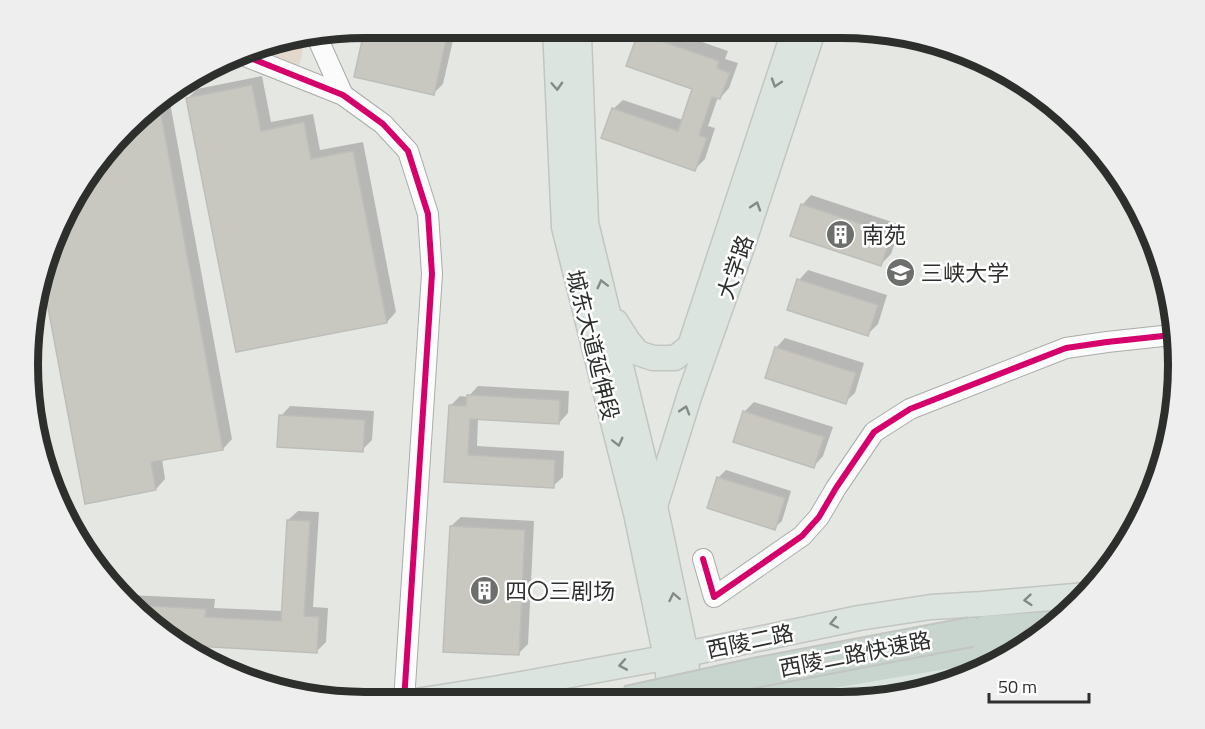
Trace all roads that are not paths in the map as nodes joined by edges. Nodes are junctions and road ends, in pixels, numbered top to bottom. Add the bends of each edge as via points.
1 (555, 38) edge
2 (579, 38) edge
3 (792, 38) edge
4 (811, 38) edge
5 (319, 41) edge
6 (250, 58) edge
7 (343, 95) junction
8 (609, 311) junction
9 (1166, 336) edge
10 (655, 506) junction
11 (703, 560) dead end
12 (1072, 596) edge
13 (1025, 634) edge
14 (1004, 648) edge
15 (976, 650) edge
16 (676, 656) junction
17 (405, 692) edge
18 (473, 692) edge
19 (668, 692) edge
20 (672, 692) edge
21 (686, 692) edge
22 (747, 692) edge
23 (833, 692) edge

1 -> 16 main road, 城东大道延伸段 via 564,227
8 -> 2 main road, 城东大道延伸段 via 586,223
3 -> 8 main road, 大学路 via 690,346 675,358 638,353
10 -> 4 main road, 大学路
5 - 7 street
6 - 7 street
7 - 17 street via 383,124 408,151 428,214 432,274
8 - 10 main road, 城东大道延伸段
9 - 11 street via 1066,348 910,409 874,432 819,517 802,536 714,597
16 -> 10 main road, 城东大道延伸段
12 -> 16 main road, 西陵二路 via 931,607 858,618
13 - 15 highway, 西陵二路快速路
14 - 15 highway, 西陵二路快速路
15 - 19 highway, 西陵二路快速路, bridge via 759,672
15 - 22 highway, 西陵二路快速路
15 - 23 main road
16 -> 18 main road, 西陵二路
16 - 20 main road
16 - 21 main road

